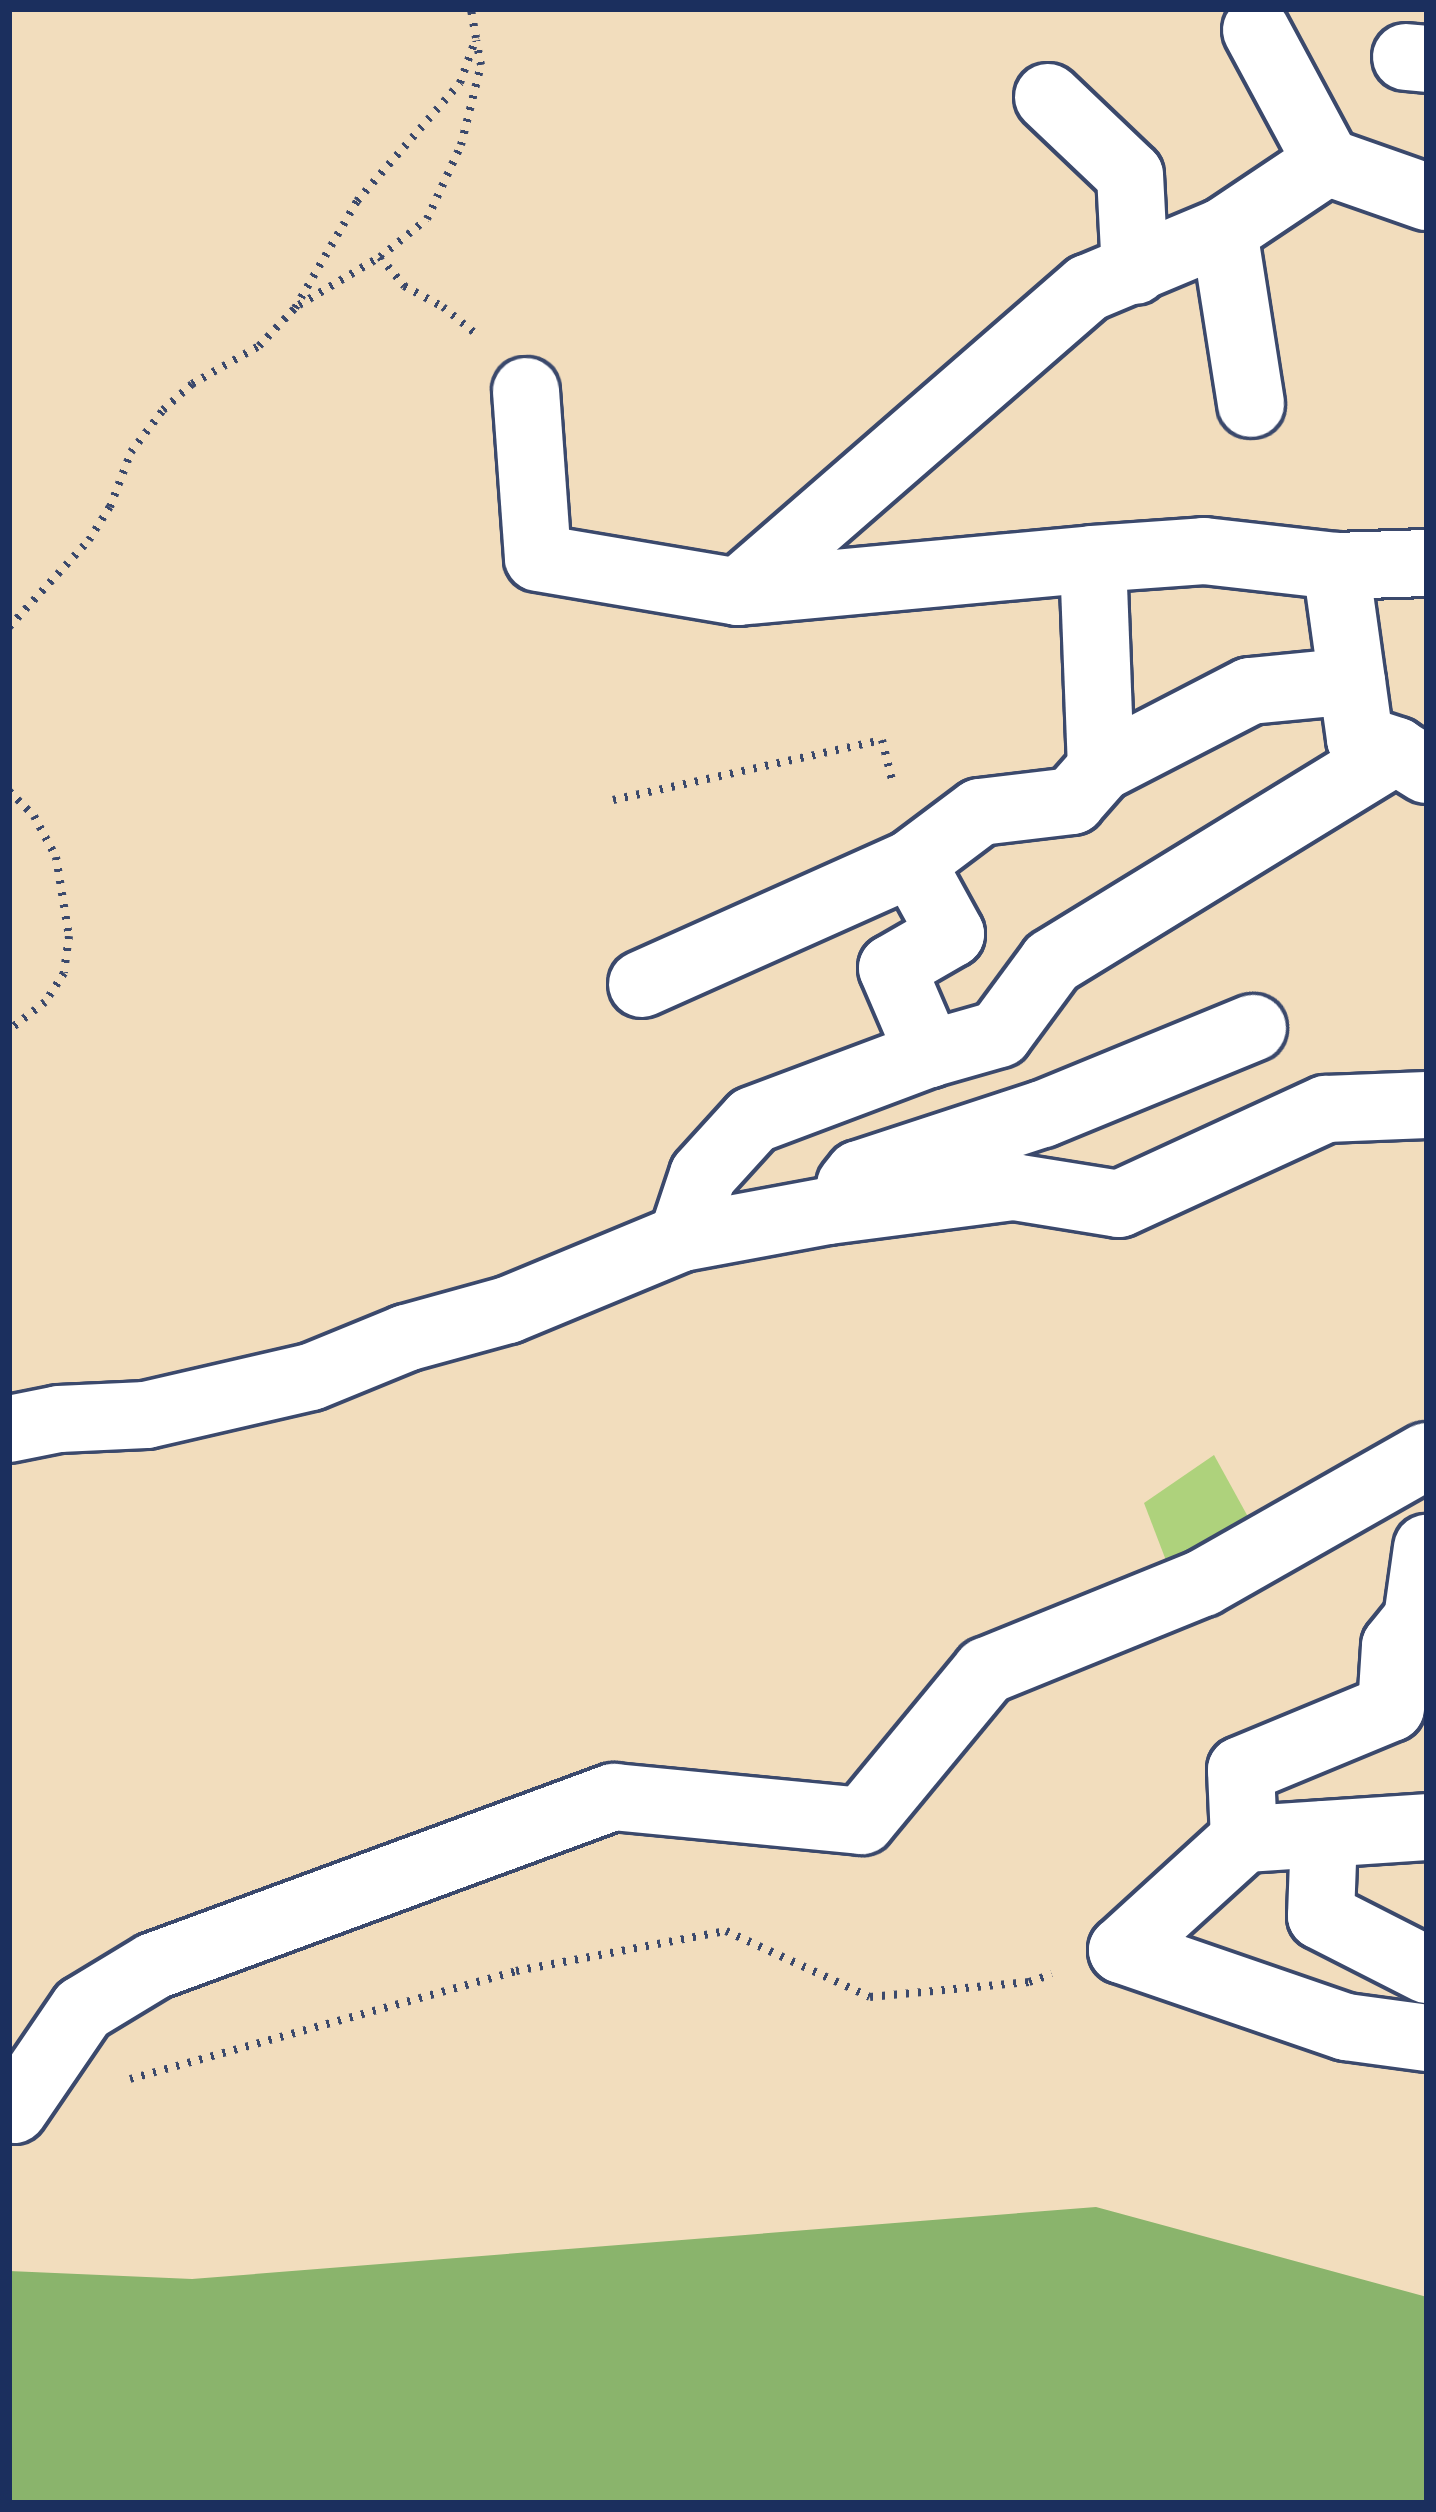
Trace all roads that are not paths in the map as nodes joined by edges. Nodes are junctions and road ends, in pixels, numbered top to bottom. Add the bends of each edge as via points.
1 (1256, 30) dead end
2 (1048, 98) dead end
3 (1327, 162) junction
4 (1427, 197) edge
5 (1224, 231) junction
6 (1135, 271) junction
7 (526, 391) road end
8 (1251, 404) dead end
9 (1094, 559) junction
10 (1427, 563) edge
11 (1336, 566) junction
12 (738, 592) junction
13 (1352, 681) junction
14 (1412, 761) edge
15 (1101, 768) junction
16 (912, 863) junction
17 (642, 984) dead end
18 (1252, 1028) dead end
19 (929, 1054) junction
20 (1427, 1105) edge
21 (828, 1211) junction
22 (682, 1238) junction
23 (9, 1429) edge
24 (1427, 1456) edge
25 (1427, 1548) edge
26 (1427, 1827) edge
27 (1324, 1834) junction
28 (1244, 1839) junction
29 (1427, 1970) edge
30 (1427, 2038) edge
31 (14, 2110) road end

1 - 3 street
2 - 6 street via 1130,175
3 - 4 street
3 - 5 street
5 - 6 street
5 - 8 street
6 - 12 street via 1088,288
7 - 12 street via 538,558
9 - 11 street via 1204,551
9 - 12 street
9 - 15 street
10 - 11 street
11 - 13 street
13 - 14 street via 1360,739
13 - 15 street via 1250,691
14 - 19 street via 1052,962 999,1034
15 - 16 street via 1072,801 980,812
16 - 17 street
16 - 19 street via 951,934 892,968
18 - 21 street via 1042,1114 859,1174
19 - 22 street via 753,1120 703,1175
20 - 21 street via 1326,1108 1119,1204 1014,1187
21 - 22 street
22 - 23 street via 508,1310 406,1337 311,1377 146,1414
24 - 31 street via 1203,1583 986,1671 862,1821 614,1797 154,1966 83,2009
25 - 28 street via 1417,1619 1395,1646 1391,1708 1241,1770
26 - 27 street
27 - 28 street
27 - 29 street via 1321,1916
28 - 30 street via 1122,1950 1346,2027

